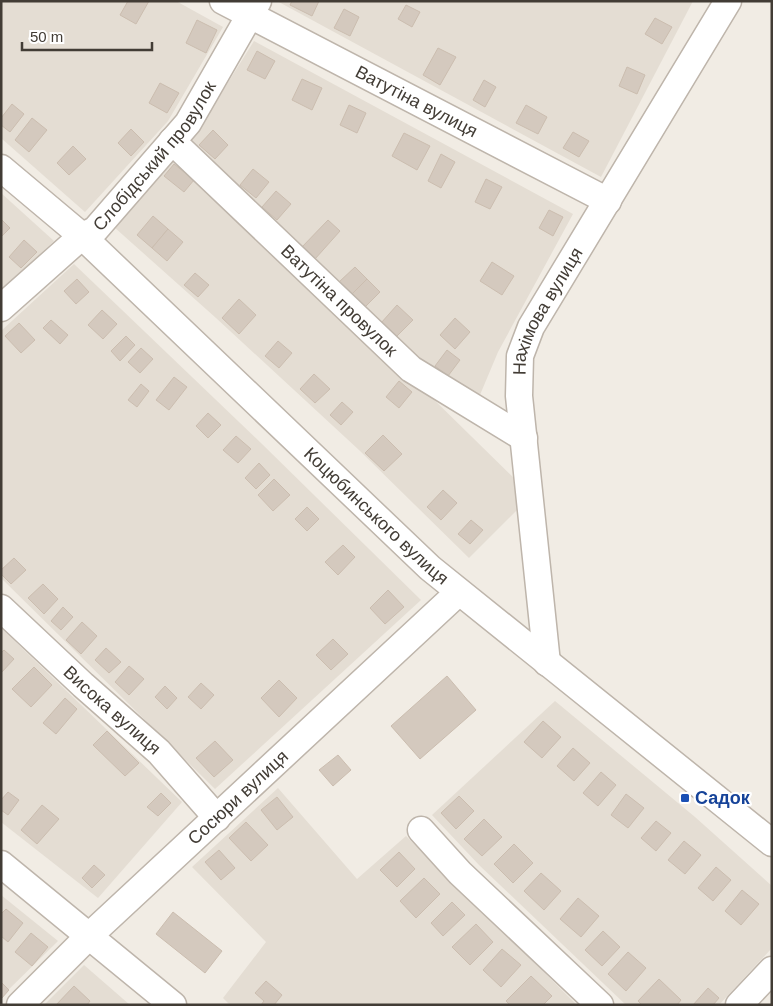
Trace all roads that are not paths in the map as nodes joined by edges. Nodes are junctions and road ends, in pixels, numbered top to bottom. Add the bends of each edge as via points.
1 (223, 1) edge
2 (728, 1) edge
3 (254, 8) edge
4 (172, 141) junction
5 (1, 168) edge
6 (608, 201) junction
7 (82, 236) junction
8 (1, 308) edge
9 (524, 438) junction
10 (459, 592) junction
11 (1, 608) edge
12 (547, 663) junction
13 (217, 818) junction
14 (421, 830) dead end
15 (772, 843) edge
16 (1, 864) edge
17 (89, 936) junction
18 (772, 970) edge
19 (20, 1005) edge
20 (173, 1005) edge
21 (600, 1005) edge
22 (739, 1005) edge

1 - 3 street, Ватутіна вулиця
2 - 6 street, Нахімова вулиця
3 - 4 street, Слобідський провулок via 188,123
3 - 6 street, Ватутіна вулиця
4 - 7 street, Слобідський провулок via 95,230
4 - 9 street, Ватутіна провулок via 411,369
5 - 7 street, Коцюбинського вулиця
6 - 9 street, Нахімова вулиця via 531,327 520,356
7 - 8 street, Слобідський провулок
7 - 10 street, Коцюбинського вулиця
9 - 12 street, Нахімова вулиця
10 - 12 street, Коцюбинського вулиця
10 - 13 street, Сосюри вулиця
11 - 13 street, Висока вулиця via 159,752
12 - 15 street, Коцюбинського вулиця
13 - 17 street, Сосюри вулиця
14 - 21 street via 460,873
16 - 17 street
17 - 19 street, Сосюри вулиця
17 - 20 street
18 - 22 street

